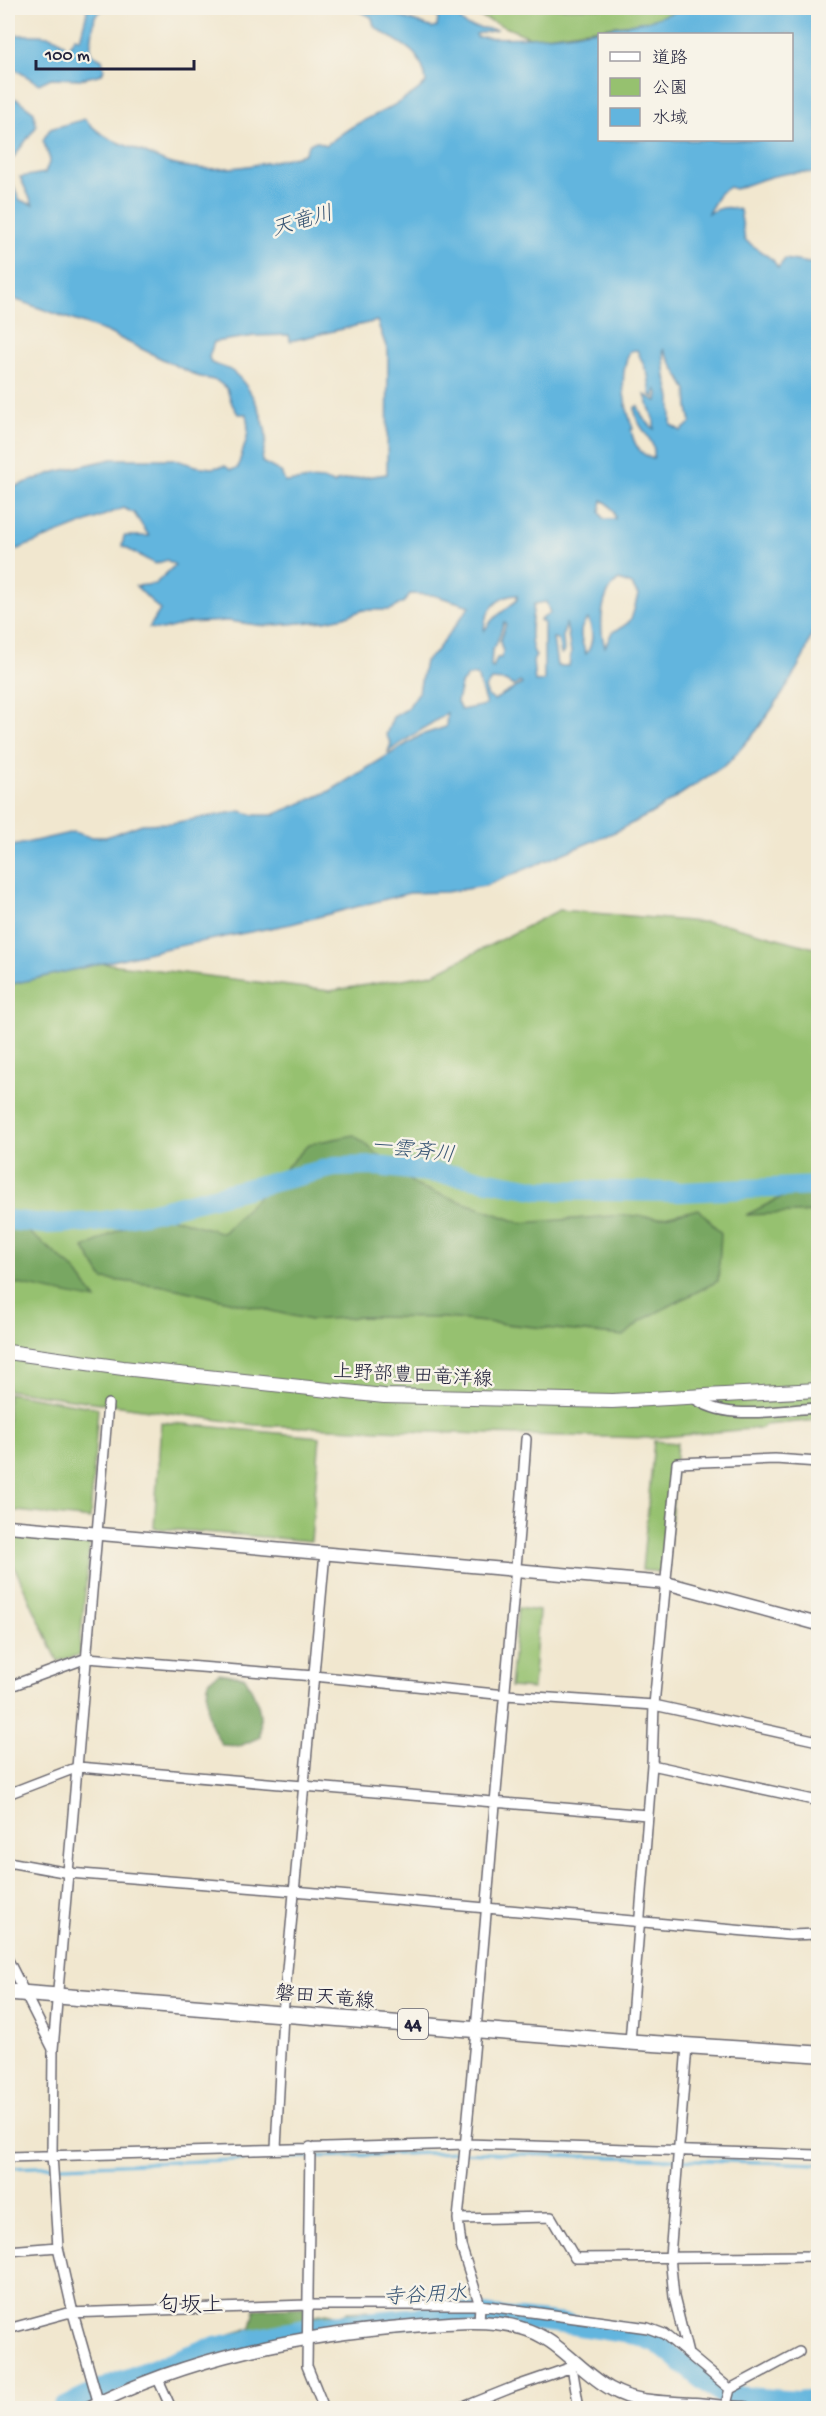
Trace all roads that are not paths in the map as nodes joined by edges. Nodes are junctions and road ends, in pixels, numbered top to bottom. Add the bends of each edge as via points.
1 (8, 1352) edge
2 (819, 1390) edge
3 (692, 1397) junction
4 (108, 1404) dead end
5 (819, 1408) edge
6 (526, 1438) dead end
7 (819, 1462) edge
8 (8, 1526) edge
9 (98, 1534) junction
10 (325, 1553) junction
11 (517, 1570) junction
12 (666, 1583) junction
13 (819, 1624) edge
14 (87, 1658) junction
15 (314, 1676) junction
16 (8, 1688) edge
17 (506, 1695) junction
18 (654, 1705) junction
19 (819, 1741) edge
20 (652, 1765) junction
21 (78, 1767) junction
22 (304, 1786) junction
23 (8, 1794) edge
24 (819, 1800) edge
25 (495, 1802) junction
26 (647, 1815) junction
27 (8, 1862) edge
28 (69, 1873) junction
29 (294, 1891) junction
30 (488, 1908) junction
31 (639, 1920) junction
32 (819, 1935) edge
33 (8, 1960) edge
34 (8, 1992) edge
35 (26, 1994) junction
36 (59, 1996) junction
37 (283, 2014) junction
38 (478, 2030) junction
39 (630, 2042) junction
40 (687, 2046) junction
41 (53, 2049) junction
42 (819, 2054) edge
43 (466, 2144) junction
44 (310, 2147) junction
45 (276, 2148) junction
46 (679, 2150) junction
47 (52, 2155) junction
48 (819, 2155) edge
49 (8, 2157) edge
50 (458, 2219) junction
51 (58, 2247) junction
52 (8, 2251) edge
53 (670, 2256) junction
54 (819, 2256) edge
55 (307, 2305) junction
56 (480, 2305) junction
57 (72, 2313) junction
58 (479, 2322) junction
59 (8, 2329) edge
60 (307, 2338) junction
61 (799, 2352) dead end
62 (688, 2354) junction
63 (575, 2366) junction
64 (158, 2379) junction
65 (730, 2389) junction
66 (95, 2407) edge
67 (725, 2407) edge
68 (171, 2409) edge
69 (324, 2409) edge
70 (461, 2409) edge
71 (579, 2409) edge
72 (745, 2409) edge

1 - 3 main road, 上野部豊田竜洋線 via 384,1396 612,1401
2 - 3 main road, 上野部豊田竜洋線
3 - 5 street via 702,1405 737,1412
4 - 9 street
6 - 11 street
7 - 12 street via 677,1462
8 - 9 street
9 - 10 street
9 - 14 street
10 - 11 street
10 - 15 street
11 - 12 street
11 - 17 street
12 - 13 street
12 - 18 street
14 - 15 street
14 - 16 street
14 - 21 street
15 - 17 street
15 - 22 street
17 - 18 street
17 - 25 street
18 - 19 street
18 - 20 street
20 - 24 street
20 - 26 street
21 - 22 street
21 - 23 street
21 - 28 street
22 - 25 street
22 - 29 street
25 - 26 street
25 - 30 street
26 - 31 street
27 - 28 street
28 - 29 street
28 - 36 street
29 - 30 street
29 - 37 street
30 - 31 street
30 - 38 street
31 - 32 street
31 - 39 street
33 - 35 street
34 - 35 main road, 磐田天竜線 / 44
35 - 36 main road, 磐田天竜線 / 44
35 - 41 street
36 - 37 main road, 磐田天竜線 / 44
36 - 41 street
37 - 38 main road, 磐田天竜線 / 44
37 - 45 street
38 - 39 main road, 磐田天竜線 / 44
38 - 43 street
39 - 40 main road, 磐田天竜線 / 44
40 - 42 main road, 磐田天竜線 / 44
40 - 46 street
41 - 47 street
43 - 44 street
43 - 46 street
43 - 50 street
44 - 45 street
44 - 55 street
45 - 47 street
46 - 48 street
46 - 53 street
47 - 49 street
47 - 51 street
50 - 53 street via 551,2217 575,2258
50 - 56 street via 461,2246
51 - 52 street
51 - 57 street
53 - 54 street
53 - 62 street via 674,2297
55 - 56 street
55 - 57 street
55 - 60 street
56 - 58 street
56 - 62 street via 648,2328 664,2334
57 - 59 street
57 - 66 street
58 - 60 street
58 - 63 street via 522,2328 543,2338
60 - 64 street via 228,2354
60 - 69 street via 307,2366
61 - 65 street
62 - 65 street
63 - 67 street via 611,2389 636,2399
63 - 70 street
63 - 71 street
64 - 66 street
64 - 68 street
65 - 67 street
67 - 72 street

